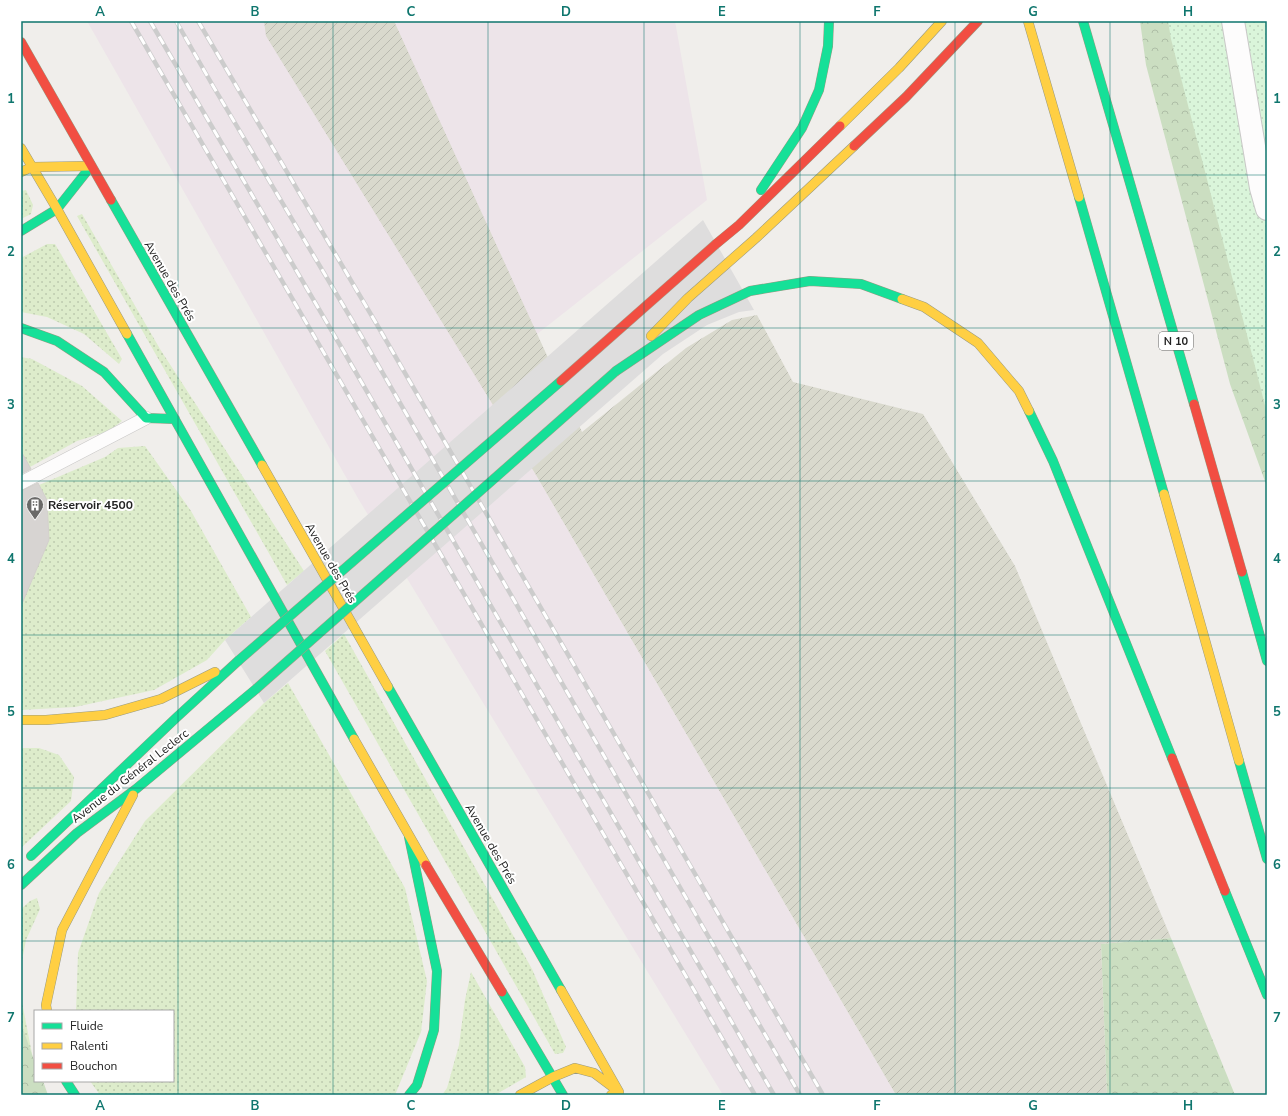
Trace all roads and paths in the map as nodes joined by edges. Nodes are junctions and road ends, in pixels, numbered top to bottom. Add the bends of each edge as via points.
1 (829, 21) edge
2 (942, 21) edge
3 (978, 21) edge
4 (1028, 21) edge
5 (1083, 21) edge
6 (1232, 21) edge
7 (21, 42) edge
8 (21, 148) edge
9 (91, 166) junction
10 (32, 167) junction
11 (21, 172) edge
12 (57, 209) junction
13 (1267, 209) edge
14 (739, 224) junction
15 (21, 231) edge
16 (21, 328) edge
17 (616, 371) junction
18 (146, 418) junction
19 (175, 419) junction
20 (21, 484) edge
21 (238, 660) junction
22 (1267, 661) edge
23 (21, 720) edge
24 (136, 789) junction
25 (409, 837) junction
26 (1267, 859) edge
27 (27, 860) dead end
28 (21, 885) edge
29 (1267, 995) edge
30 (47, 1010) edge
31 (553, 1077) junction
32 (67, 1082) edge
33 (616, 1094) edge
34 (76, 1095) edge
35 (409, 1095) edge
36 (520, 1095) edge
37 (563, 1095) edge

1 - 14 main road via 828,46 820,90 802,128
2 - 14 main road via 899,68
3 - 17 main road via 906,97 762,233 688,298
4 - 26 main road
5 - 22 main road, N 10
6 - 13 street via 1261,188
7 - 9 main road, Avenue des Prés
8 - 10 main road
9 - 10 main road
9 - 12 main road
9 - 33 main road, Avenue des Prés
10 - 11 main road
10 - 12 main road
12 - 15 main road
12 - 19 main road
14 - 21 main road, bridge
16 - 18 main road via 57,340 104,372
17 - 24 main road, Avenue du Général Leclerc, bridge via 256,689
17 - 29 main road via 700,315 750,291 810,281 861,284 924,307 978,342 1019,391 1056,468
18 - 19 main road
18 - 20 lane
19 - 25 main road
21 - 23 main road via 161,699 105,715
21 - 27 main road, Avenue du Général Leclerc
24 - 28 main road, Avenue du Général Leclerc via 77,833
24 - 30 main road via 62,930
25 - 31 main road
25 - 35 main road via 436,971 434,1030 416,1086
31 - 33 main road via 575,1068 594,1073
31 - 36 main road
31 - 37 main road
32 - 34 main road

